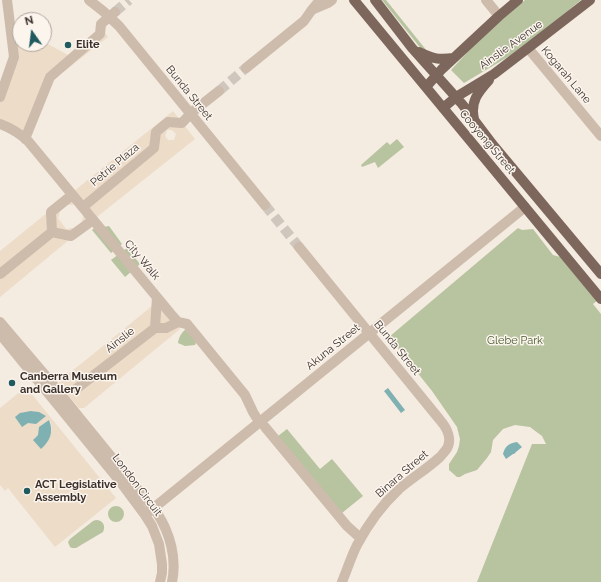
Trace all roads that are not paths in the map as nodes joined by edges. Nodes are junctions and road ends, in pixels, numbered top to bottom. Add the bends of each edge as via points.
1 (7, 0) edge
2 (89, 0) edge
3 (320, 0) edge
4 (332, 0) edge
5 (354, 0) edge
6 (375, 0) edge
7 (486, 0) edge
8 (518, 0) edge
9 (590, 0) edge
10 (311, 10) junction
11 (112, 14) junction
12 (499, 16) junction
13 (412, 48) junction
14 (528, 48) junction
15 (454, 58) junction
16 (246, 68) tunnel mouth
17 (494, 74) junction
18 (436, 75) junction
19 (426, 86) junction
20 (219, 90) tunnel mouth
21 (0, 97) edge
22 (456, 97) junction
23 (444, 108) junction
24 (191, 114) junction
25 (474, 120) junction
26 (0, 124) edge
27 (601, 136) edge
28 (25, 138) junction
29 (72, 195) junction
30 (537, 197) junction
31 (265, 205) tunnel mouth
32 (83, 207) junction
33 (525, 207) junction
34 (93, 220) junction
35 (52, 232) junction
36 (299, 247) tunnel mouth
37 (0, 274) edge
38 (601, 274) edge
39 (157, 297) junction
40 (601, 299) edge
41 (0, 322) edge
42 (178, 322) junction
43 (155, 328) junction
44 (370, 333) junction
45 (0, 334) edge
46 (51, 382) junction
47 (76, 389) dead end
48 (52, 398) junction
49 (65, 414) junction
50 (79, 417) junction
51 (256, 417) dead end
52 (264, 427) dead end
53 (446, 450) joint
54 (154, 508) junction
55 (145, 515) junction
56 (359, 537) junction
57 (160, 582) edge
58 (172, 582) edge
59 (342, 582) edge

1 - 21 street via 14,57
2 - 11 street, Bunda Street via 103,11
3 - 10 street
4 - 10 street
5 - 19 main road, Cooyong Street
6 - 13 main road, Cooyong Street
7 - 12 street
8 - 12 main road
9 - 14 main road, Ainslie Avenue
10 - 16 street via 304,21
11 - 24 street, Bunda Street
11 - 28 street via 101,24 100,34 50,77
12 - 15 main road
13 - 15 main road via 434,59
13 - 18 main road, Cooyong Street
14 - 17 main road, Ainslie Avenue
14 - 27 street, Kogarah Lane
15 - 18 main road
17 - 22 main road, Ainslie Avenue
17 - 25 main road via 482,87 473,103
18 - 19 main road
18 - 22 main road, Cooyong Street
19 - 23 main road, Cooyong Street
20 - 24 street, Petrie Plaza
22 - 23 main road, Ainslie Avenue
22 - 25 main road, Cooyong Street
23 - 33 main road, Cooyong Street
24 - 31 street, Bunda Street
24 - 32 street, Petrie Plaza via 182,123 168,122 156,132 154,148
25 - 30 main road, Cooyong Street
26 - 28 street, City Walk
28 - 29 street, City Walk
29 - 32 street, City Walk
29 - 35 street via 51,212
30 - 33 main road, Akuna Street
30 - 38 main road, Cooyong Street
32 - 34 street, City Walk
33 - 40 main road, Cooyong Street
33 - 44 street, Akuna Street
34 - 35 street via 71,236
34 - 39 street, City Walk
35 - 37 street
36 - 44 street, Bunda Street
39 - 42 street, City Walk
39 - 43 street
41 - 46 street, London Circuit
42 - 43 street via 166,328
42 - 51 street, City Walk via 187,324 245,395
43 - 47 street, Ainslie
44 - 53 street, Bunda Street via 445,426 449,442
44 - 54 street, Akuna Street
45 - 48 street, London Circuit
46 - 48 street
46 - 50 street, London Circuit
48 - 49 street, London Circuit
49 - 50 street
49 - 55 street, London Circuit
50 - 54 street, London Circuit
52 - 56 street
53 - 56 street, Binara Street via 388,500
54 - 55 street, Akuna Street
54 - 58 street, London Circuit via 166,529 172,549
55 - 57 street, London Circuit via 159,544 162,564
56 - 59 street, Binara Street

